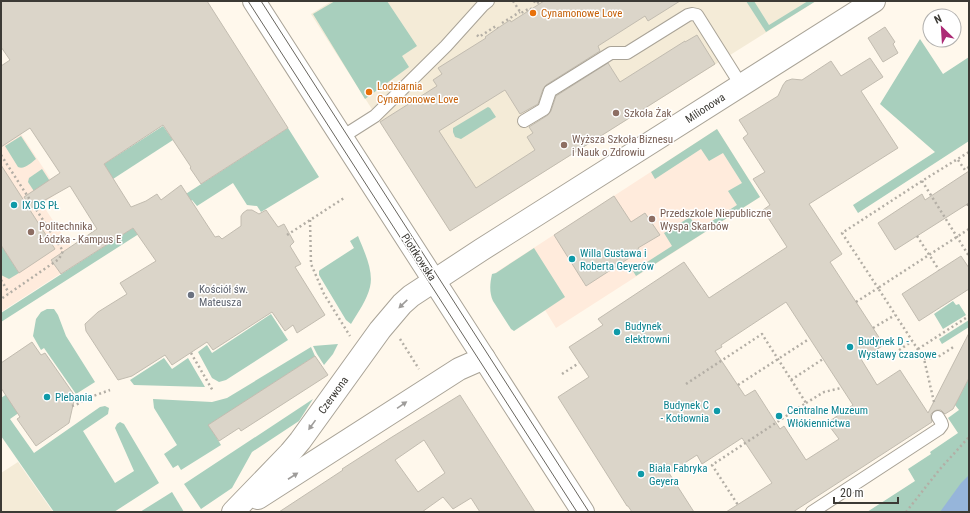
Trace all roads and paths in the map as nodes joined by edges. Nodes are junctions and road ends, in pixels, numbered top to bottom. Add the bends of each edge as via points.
1 (254, 1) edge
2 (488, 1) edge
3 (513, 1) edge
4 (534, 1) edge
5 (540, 1) edge
6 (874, 1) edge
7 (531, 9) dead end
8 (520, 12) junction
9 (502, 23) dead end
10 (498, 28) dead end
11 (482, 35) dead end
12 (741, 85) junction
13 (524, 121) dead end
14 (342, 137) junction
15 (969, 152) edge
16 (1, 155) edge
17 (958, 160) junction
18 (969, 167) edge
19 (922, 181) junction
20 (344, 198) dead end
21 (310, 220) junction
22 (969, 229) edge
23 (287, 235) dead end
24 (917, 236) dead end
25 (957, 237) junction
26 (929, 255) junction
27 (969, 256) edge
28 (939, 270) dead end
29 (1, 280) edge
30 (434, 281) junction
31 (878, 288) junction
32 (10, 293) junction
33 (1, 299) edge
34 (856, 302) dead end
35 (895, 314) junction
36 (969, 316) edge
37 (873, 328) dead end
38 (397, 335) dead end
39 (351, 338) dead end
40 (809, 339) dead end
41 (912, 341) junction
42 (955, 346) dead end
43 (918, 349) junction
44 (191, 352) dead end
45 (891, 356) dead end
46 (484, 358) junction
47 (778, 359) junction
48 (823, 359) dead end
49 (924, 359) junction
50 (579, 363) dead end
51 (419, 368) dead end
52 (562, 374) dead end
53 (791, 380) junction
54 (686, 384) dead end
55 (738, 385) dead end
56 (841, 388) dead end
57 (110, 390) dead end
58 (213, 391) dead end
59 (806, 403) junction
60 (72, 406) dead end
61 (938, 417) joint
62 (969, 437) edge
63 (738, 505) dead end
64 (233, 512) edge
65 (237, 512) edge
66 (583, 512) edge
67 (812, 512) edge
68 (906, 512) edge

1 - 14 street, Piotrkowska
2 - 14 lane via 375,116
3 - 8 path
4 - 5 path via 536,4
6 - 12 street, Milionowa
7 - 8 path via 521,14
8 - 9 path
10 - 11 path via 496,26
12 - 13 lane via 697,15 688,15 627,53 611,53 550,91 544,109
12 - 30 street, Milionowa
14 - 30 street, Piotrkowska
15 - 17 path
16 - 32 path via 63,251 59,259
17 - 18 path via 965,170
17 - 19 path
19 - 25 path
19 - 31 path via 842,233
20 - 21 path
21 - 23 path
21 - 39 path via 311,264 324,294
22 - 25 path
24 - 26 path
25 - 26 path
25 - 27 path
26 - 28 path
26 - 31 path
29 - 32 path
30 - 46 street, Piotrkowska
30 -> 64 street, Czerwona via 411,296 393,314 300,441
31 - 34 path
31 - 35 path
32 - 33 path
35 - 37 path
35 - 41 path
36 - 43 path
38 - 51 path
40 - 47 path
41 - 43 path
41 - 45 path
42 - 49 path via 938,357
43 - 49 path
44 - 58 path
65 -> 46 street via 459,369
46 - 66 street, Piotrkowska
47 - 53 path
47 - 54 path via 762,334
47 - 55 path
48 - 53 path
49 - 61 path
50 - 52 path
53 - 59 path
56 - 59 path via 824,392
57 - 60 path
59 - 63 path via 712,465
61 - 67 lane via 942,425 939,429
62 - 68 path

